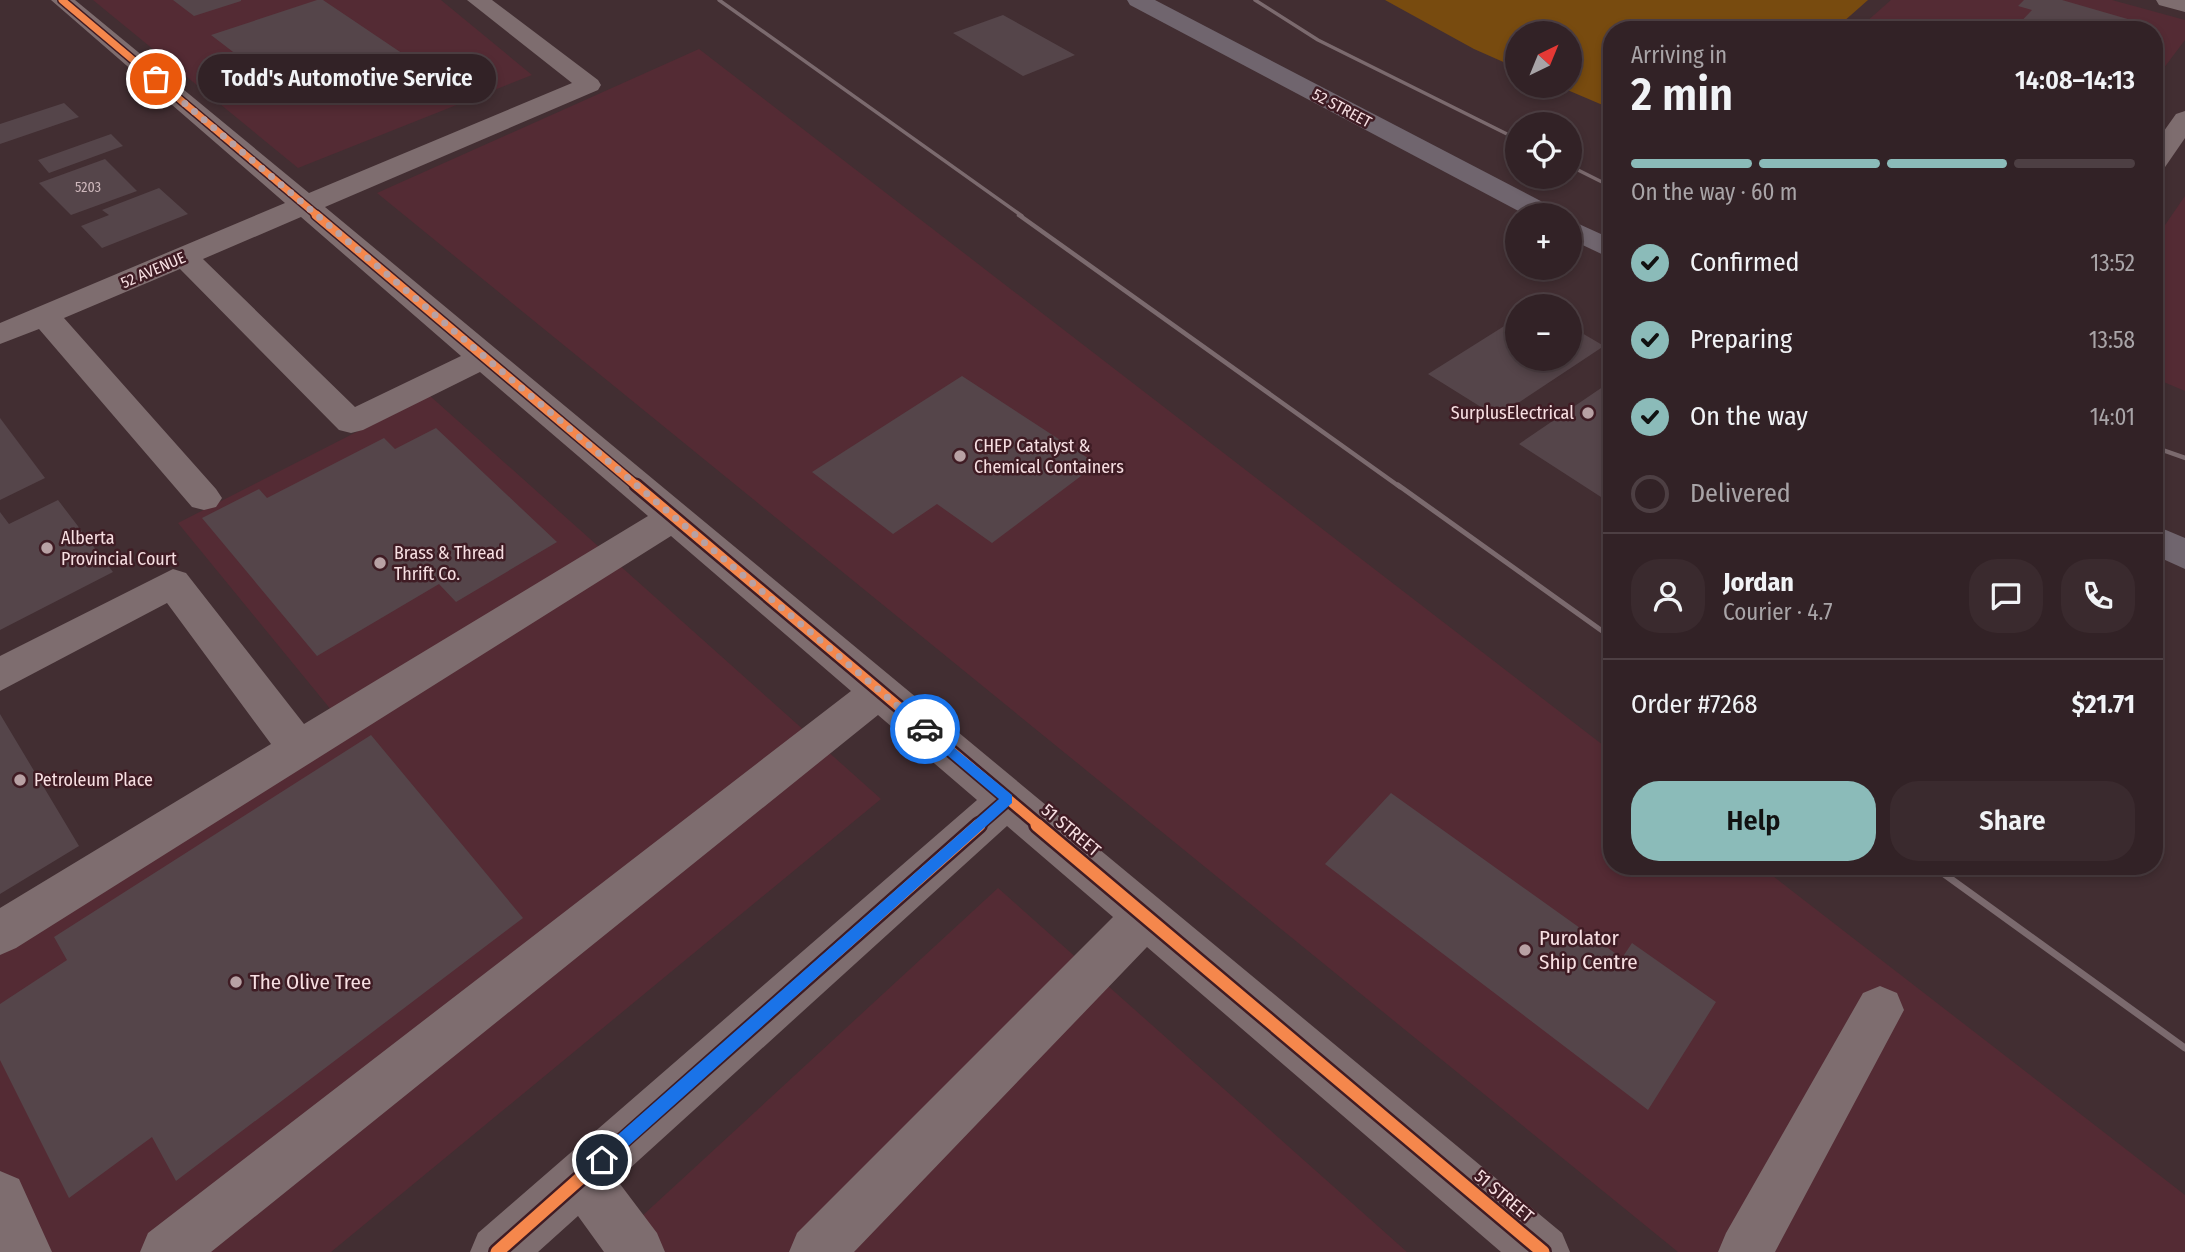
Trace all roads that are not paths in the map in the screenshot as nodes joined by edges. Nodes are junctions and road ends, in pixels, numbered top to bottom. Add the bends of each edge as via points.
1 (62, 0) edge
2 (478, 0) edge
3 (1138, 0) edge
4 (2167, 0) edge
5 (2185, 5) edge
6 (2185, 119) edge
7 (2163, 151) edge
8 (1523, 203) edge
9 (306, 206) junction
10 (1582, 234) edge
11 (1603, 245) edge
12 (185, 257) junction
13 (44, 316) junction
14 (0, 334) edge
15 (484, 357) junction
16 (204, 498) dead end
17 (673, 518) junction
18 (2163, 543) edge
19 (2185, 555) edge
20 (0, 675) edge
21 (880, 691) junction
22 (298, 748) junction
23 (1008, 799) junction
24 (1146, 916) junction
25 (0, 933) edge
26 (1880, 1010) dead end
27 (582, 1177) junction
28 (0, 1198) edge
29 (1531, 1248) edge
30 (25, 1252) edge
31 (167, 1252) edge
32 (497, 1252) edge
33 (638, 1252) edge
34 (816, 1252) edge
35 (1745, 1252) edge

1 - 9 street, 51 STREET
2 - 9 street, 52 AVENUE via 589,85
3 - 8 main road, 52 STREET
4 - 5 street
6 - 7 street
9 - 12 street, 52 AVENUE
9 - 15 street, 51 STREET
10 - 11 main road
12 - 13 street, 52 AVENUE
12 - 15 street via 351,422
13 - 14 street, 52 AVENUE
13 - 16 street
15 - 17 street, 51 STREET
17 - 21 street, 51 STREET
17 - 22 street
18 - 19 main road
20 - 22 street via 173,583
21 - 23 street, 51 STREET
21 - 31 street
22 - 25 street
23 - 24 street, 51 STREET
23 - 27 street
24 - 29 street, 51 STREET
24 - 34 street
26 - 35 street
27 - 32 street
27 - 33 street
28 - 30 street

